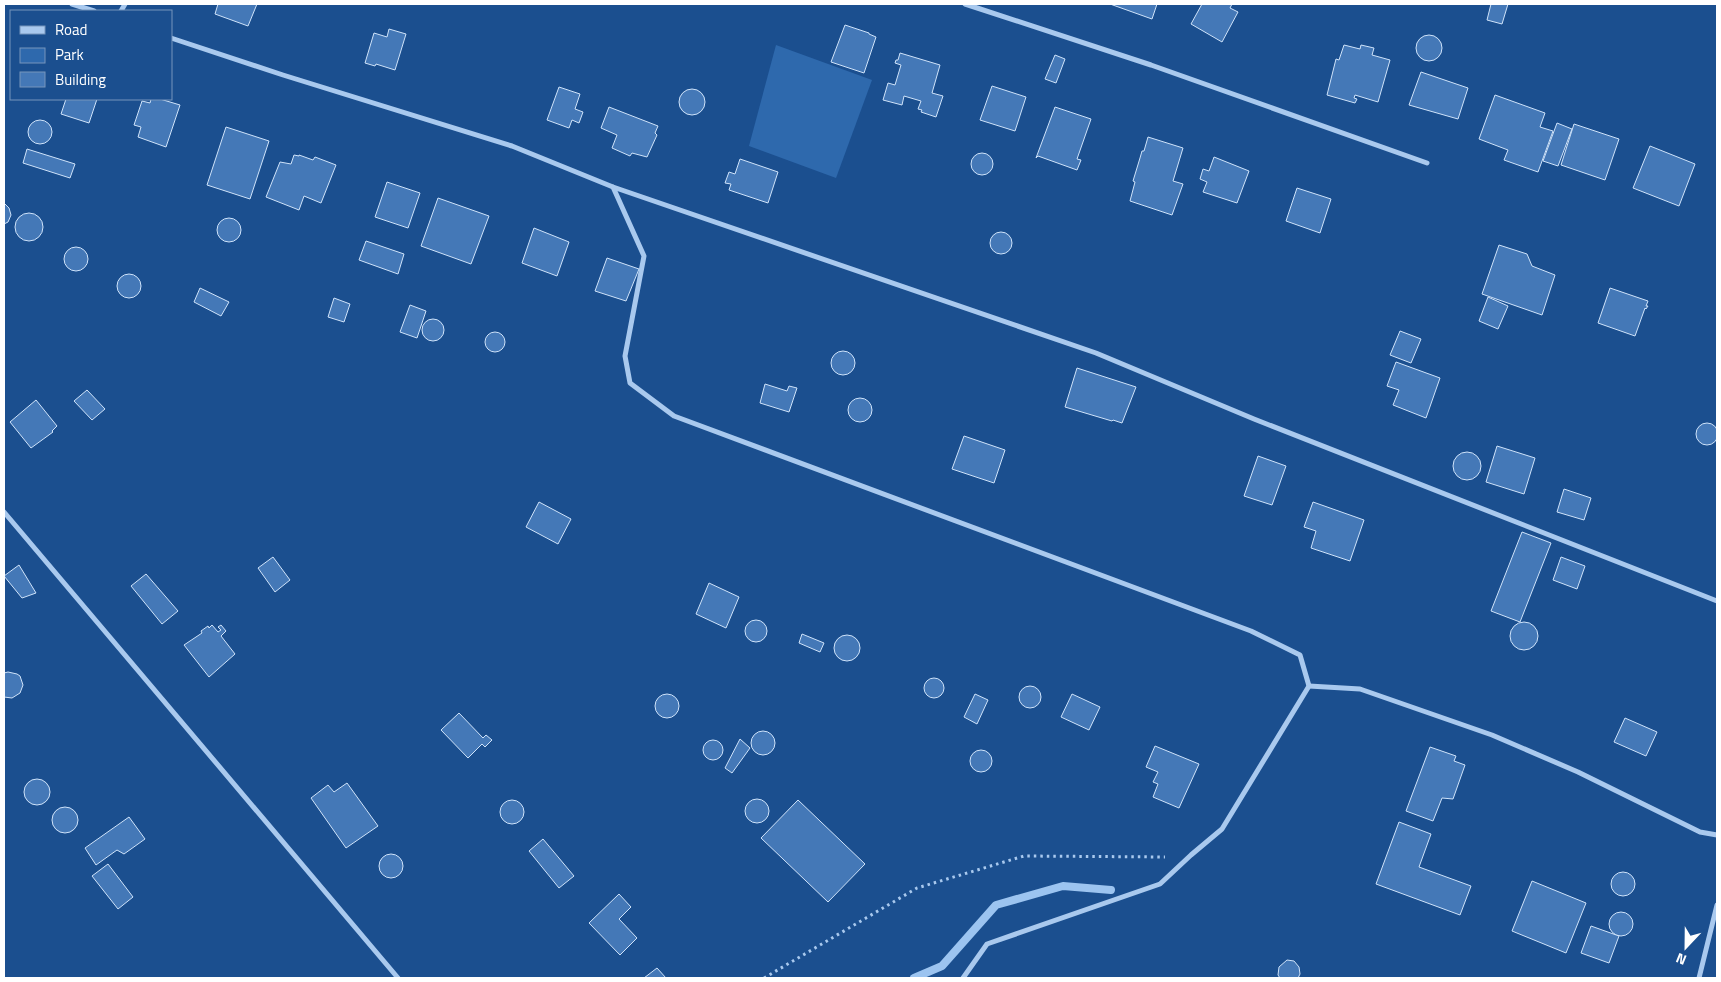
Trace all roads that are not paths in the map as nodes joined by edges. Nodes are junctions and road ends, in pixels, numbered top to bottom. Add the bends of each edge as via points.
1 (72, 4) edge
2 (965, 4) edge
3 (91, 10) edge
4 (172, 38) edge
5 (1427, 163) dead end
6 (613, 187) junction
7 (4, 512) edge
8 (1717, 601) edge
9 (1309, 686) junction
10 (1717, 835) edge
11 (1717, 905) edge
12 (398, 978) edge
13 (963, 978) edge
14 (1699, 978) edge

1 - 3 street
2 - 5 street via 1151,65
4 - 6 street via 512,146
6 - 8 street via 1096,353 1254,419
6 - 9 street via 644,256 625,356 630,383 674,416 1251,631 1300,655
7 - 12 street
9 - 10 street via 1360,689 1492,735 1578,772 1700,832
9 - 13 street via 1222,829 1160,884 987,944
11 - 14 street

